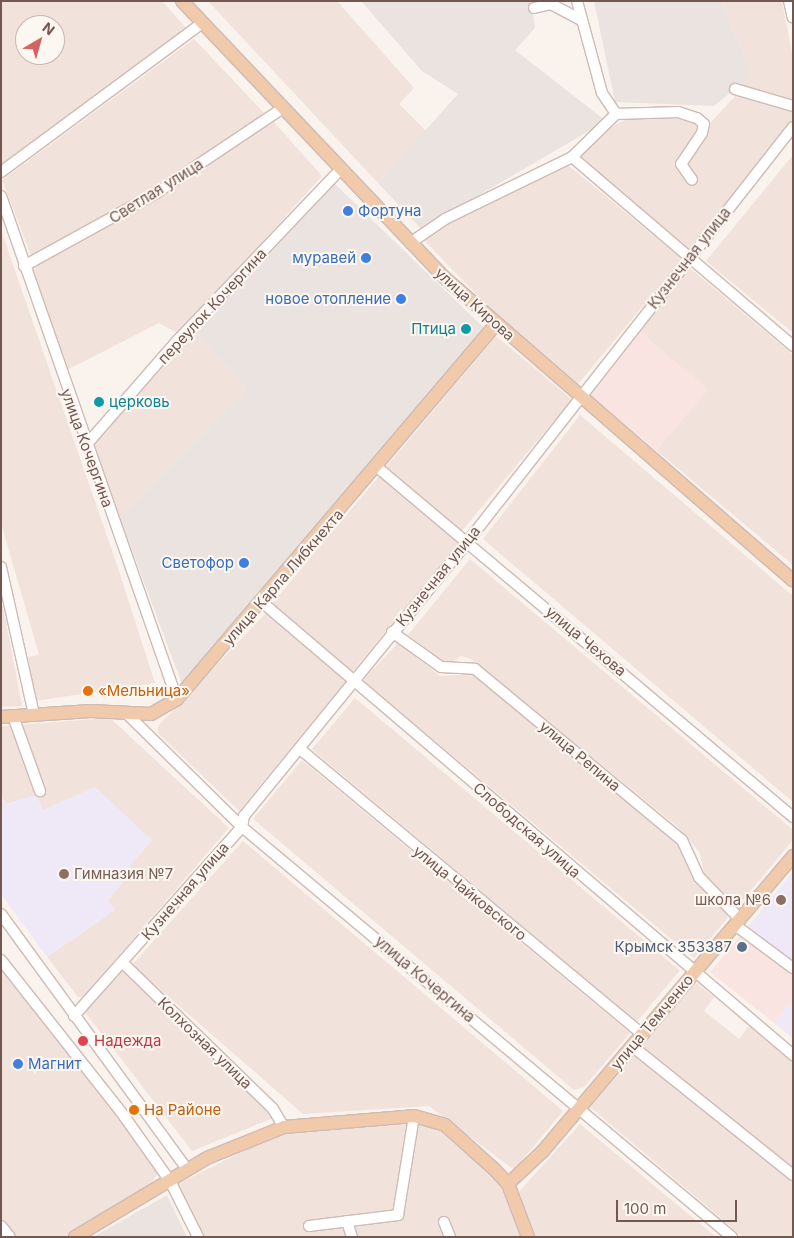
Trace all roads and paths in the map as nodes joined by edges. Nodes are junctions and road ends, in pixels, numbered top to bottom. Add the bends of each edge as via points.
1 (182, 1) edge
2 (577, 1) edge
3 (790, 1) edge
4 (534, 8) dead end
5 (578, 18) junction
6 (793, 18) edge
7 (202, 23) junction
8 (735, 89) dead end
9 (793, 106) edge
10 (283, 108) junction
11 (616, 114) junction
12 (793, 127) edge
13 (572, 157) junction
14 (340, 170) junction
15 (1, 172) edge
16 (692, 180) dead end
17 (1, 196) edge
18 (410, 243) junction
19 (688, 260) junction
20 (24, 266) junction
21 (496, 324) junction
22 (793, 346) edge
23 (580, 396) junction
24 (87, 444) junction
25 (376, 467) junction
26 (468, 541) junction
27 (1, 567) edge
28 (793, 581) edge
29 (263, 602) junction
30 (392, 632) junction
31 (353, 680) junction
32 (177, 699) junction
33 (126, 713) junction
34 (34, 715) junction
35 (7, 716) edge
36 (300, 749) junction
37 (40, 791) dead end
38 (793, 817) edge
39 (242, 826) junction
40 (793, 856) edge
41 (1, 914) edge
42 (737, 922) junction
43 (1, 960) edge
44 (122, 963) junction
45 (793, 968) edge
46 (694, 972) junction
47 (74, 1016) junction
48 (54, 1024) junction
49 (643, 1035) junction
50 (632, 1046) junction
51 (793, 1055) edge
52 (580, 1108) junction
53 (414, 1116) junction
54 (284, 1127) junction
55 (188, 1170) junction
56 (793, 1175) edge
57 (170, 1181) junction
58 (508, 1184) junction
59 (347, 1221) junction
60 (444, 1222) dead end
61 (1, 1226) edge
62 (309, 1226) dead end
63 (10, 1237) edge
64 (75, 1237) edge
65 (198, 1237) edge
66 (352, 1237) edge
67 (450, 1237) edge
68 (528, 1237) edge
69 (732, 1237) edge

1 - 7 main road, улица Кирова
2 - 5 street
3 - 6 street
4 - 5 street via 551,4
5 - 11 street via 602,93
7 - 10 main road, улица Кирова
7 - 15 street
8 - 9 street
10 - 14 main road, улица Кирова
10 - 20 street, Светлая улица via 156,193
11 - 13 street
11 - 16 street via 678,112 697,118 704,124 702,133 681,164
12 - 19 street, Кузнечная улица
13 - 18 street via 444,218
13 - 19 street
14 - 18 main road, улица Кирова
14 - 24 street, переулок Кочергина via 177,341
17 - 20 street, улица Кочергина
18 - 21 main road, улица Кирова
19 - 22 street
19 - 23 street, Кузнечная улица
20 - 24 street, улица Кочергина
21 - 23 main road, улица Кирова
21 - 25 main road, улица Карла Либкнехта
23 - 26 street, Кузнечная улица
23 - 28 main road, улица Кирова
24 - 32 street, улица Кочергина
25 - 26 street, улица Чехова
25 - 29 main road, улица Карла Либкнехта
26 - 30 street, Кузнечная улица
26 - 38 street, улица Чехова
27 - 34 street
29 - 31 street, Слободская улица
29 - 32 main road, улица Карла Либкнехта
30 - 31 street, Кузнечная улица
30 - 42 street, улица Репина via 441,667 475,669 682,840 699,877
31 - 36 street, Кузнечная улица
31 - 46 street, Слободская улица
32 - 33 main road, улица Карла Либкнехта via 151,714
33 - 34 main road, улица Карла Либкнехта
33 - 39 street, улица Кочергина
34 - 35 main road, улица Карла Либкнехта
35 - 37 street, улица Карла Либкнехта
36 - 39 street, Кузнечная улица via 244,816
36 - 49 street, улица Чайковского
39 - 44 street, Кузнечная улица
39 - 52 street, улица Кочергина
40 - 42 main road, улица Темченко
41 - 47 street
42 - 45 street, улица Репина
42 - 46 main road, улица Темченко
43 - 48 street
44 - 47 street, Кузнечная улица
44 - 54 street, Колхозная улица via 273,1109
46 - 49 main road, улица Темченко
46 - 51 street, Слободская улица
47 - 48 street
47 - 55 street
48 - 57 street
49 - 50 main road, улица Темченко
50 - 52 main road, улица Темченко
50 - 56 street
52 - 58 main road, улица Темченко
52 - 69 street, улица Кочергина
53 - 54 main road
53 - 58 main road via 434,1120 460,1135
53 - 59 street via 398,1215
54 - 55 main road via 242,1142
55 - 57 main road
57 - 64 main road
57 - 65 street
58 - 68 main road
59 - 62 street
59 - 66 street
60 - 67 street
61 - 63 street

